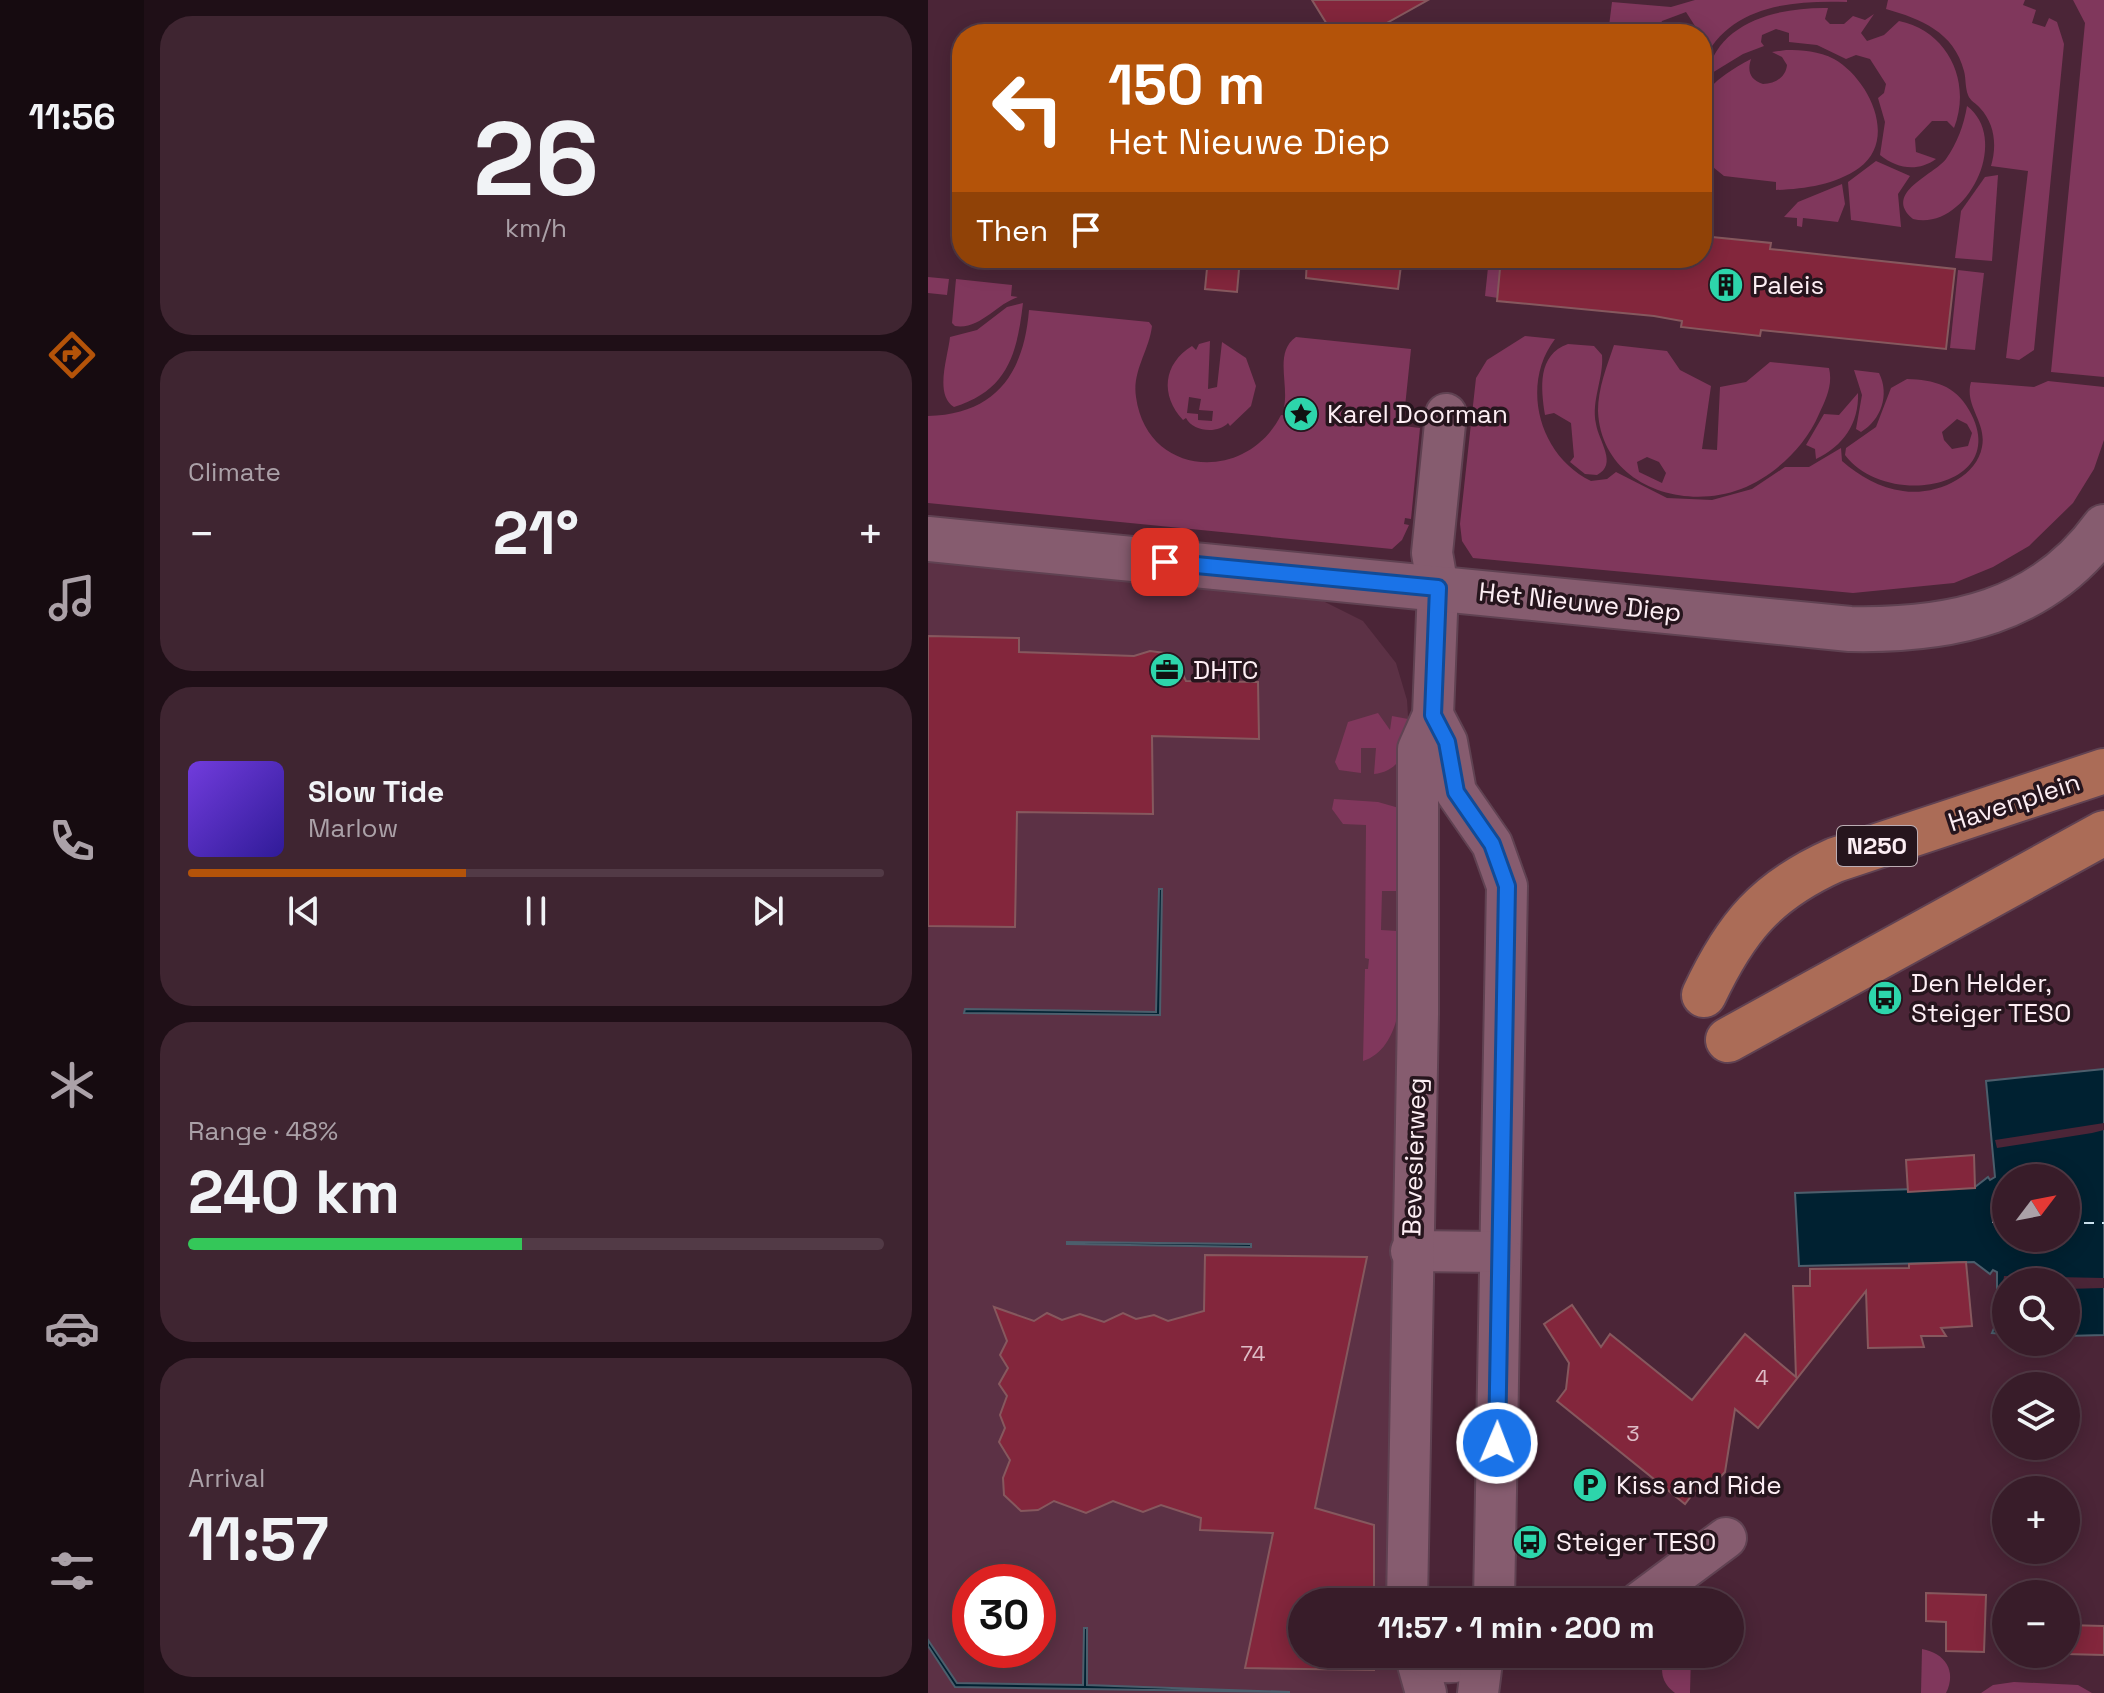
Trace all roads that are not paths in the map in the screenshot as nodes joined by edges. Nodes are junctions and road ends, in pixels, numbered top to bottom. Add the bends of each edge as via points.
1 (1446, 414) dead end
2 (2104, 527) edge
3 (928, 539) edge
4 (1438, 588) junction
5 (1433, 715) junction
6 (2104, 771) edge
7 (2104, 833) edge
8 (1704, 995) dead end
9 (1728, 1040) dead end
10 (1411, 1251) junction
11 (1500, 1252) junction
12 (1726, 1538) dead end
13 (1407, 1588) edge
14 (1494, 1588) edge
15 (1659, 1588) edge
16 (1421, 1668) edge
17 (1481, 1668) edge
18 (1426, 1693) edge
19 (1478, 1693) edge

1 - 4 street, Bevesierweg via 1432,553
2 - 4 street, Het Nieuwe Diep via 2061,572 2025,599 1950,624 1907,630 1850,629
3 - 4 street, Het Nieuwe Diep
4 - 5 street, Bevesierweg
5 - 10 street, Bevesierweg via 1418,749
5 - 11 street, Bevesierweg via 1447,742 1456,792 1492,844 1507,886
6 - 8 main road, Havenplein / N250 via 1835,860 1797,879 1737,932
7 - 9 main road
10 - 11 street
10 - 13 street, Bevesierweg
11 - 14 street, Bevesierweg
12 - 15 street
16 - 18 street
17 - 19 street

